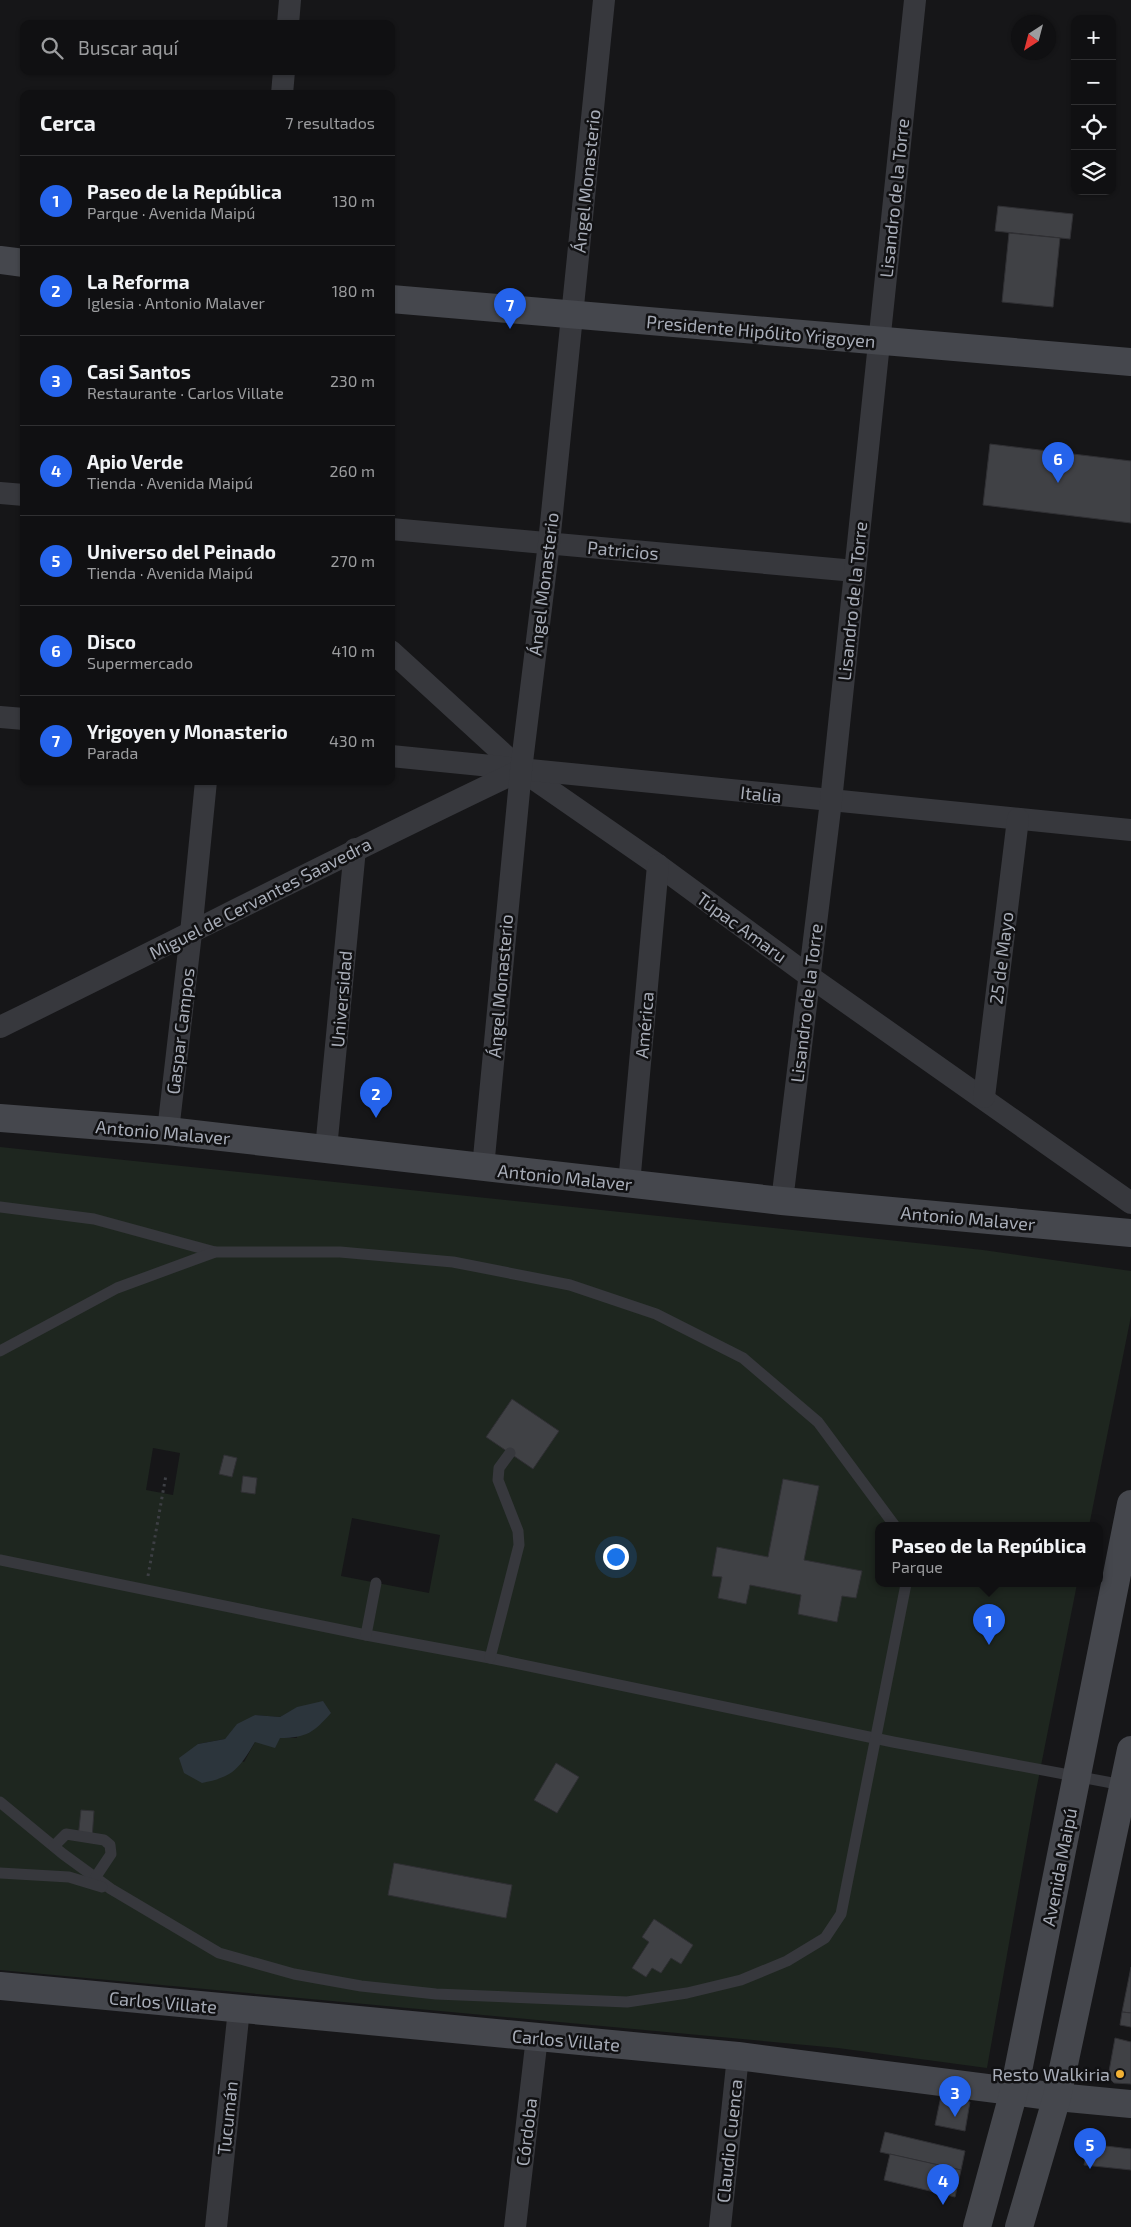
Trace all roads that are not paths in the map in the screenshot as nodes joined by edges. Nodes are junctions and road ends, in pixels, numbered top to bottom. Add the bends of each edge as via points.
1 (290, 0) edge
2 (604, 0) edge
3 (914, 0) edge
4 (288, 20) edge
5 (284, 75) edge
6 (282, 90) edge
7 (0, 260) edge
8 (20, 262) edge
9 (395, 299) edge
10 (572, 315) junction
11 (879, 341) junction
12 (1131, 362) edge
13 (0, 493) edge
14 (20, 495) edge
15 (395, 528) edge
16 (549, 543) junction
17 (855, 571) junction
18 (395, 655) edge
19 (0, 717) edge
20 (20, 719) edge
21 (395, 756) edge
22 (521, 770) junction
23 (206, 785) edge
24 (831, 801) junction
25 (1018, 819) junction
26 (1131, 830) edge
27 (355, 849) junction
28 (658, 865) junction
29 (191, 934) junction
30 (809, 976) junction
31 (0, 1027) edge
32 (984, 1097) junction
33 (0, 1118) edge
34 (168, 1131) junction
35 (326, 1149) junction
36 (484, 1168) junction
37 (629, 1184) junction
38 (782, 1201) junction
39 (1131, 1203) edge
40 (0, 1207) edge
41 (1131, 1233) edge
42 (215, 1252) junction
43 (0, 1351) edge
44 (510, 1453) dead end
45 (1131, 1504) edge
46 (892, 1522) edge
47 (0, 1560) edge
48 (376, 1583) dead end
49 (905, 1587) edge
50 (366, 1635) junction
51 (490, 1658) junction
52 (874, 1738) junction
53 (1131, 1750) edge
54 (1077, 1776) junction
55 (1124, 1785) junction
56 (0, 1802) edge
57 (54, 1846) junction
58 (0, 1873) edge
59 (95, 1878) junction
60 (111, 1889) junction
61 (0, 1986) edge
62 (239, 2009) junction
63 (537, 2037) junction
64 (738, 2056) junction
65 (1014, 2091) junction
66 (1057, 2097) junction
67 (1131, 2104) edge
68 (216, 2227) edge
69 (515, 2227) edge
70 (720, 2227) edge
71 (978, 2227) edge
72 (1020, 2227) edge

1 - 4 street
2 - 10 street, Ángel Monasterio
3 - 11 street, Lisandro de la Torre
5 - 6 street
7 - 8 street
9 - 10 street, Presidente Hipólito Yrigoyen
10 - 11 street, Presidente Hipólito Yrigoyen
10 - 16 street, Ángel Monasterio
11 - 12 street, Presidente Hipólito Yrigoyen
11 - 17 street, Lisandro de la Torre
13 - 14 street
15 - 16 street, Patricios
16 - 17 street, Patricios
16 - 22 street, Ángel Monasterio
17 - 24 street, Lisandro de la Torre
18 - 22 street, Túpac Amaru
19 - 20 street
21 - 22 street, Italia
22 - 24 street, Italia
22 - 27 street, Miguel de Cervantes Saavedra
22 - 28 street, Túpac Amaru
22 - 36 street, Ángel Monasterio
23 - 29 street, Gaspar Campos
24 - 25 street, Italia
24 - 30 street, Lisandro de la Torre
25 - 26 street, Italia
25 - 32 street, 25 de Mayo
27 - 29 street, Miguel de Cervantes Saavedra
27 - 35 street, Universidad
28 - 30 street, Túpac Amaru
28 - 37 street, América
29 - 31 street, Miguel de Cervantes Saavedra
29 - 34 street, Gaspar Campos
30 - 32 street, Túpac Amaru
30 - 38 street, Lisandro de la Torre
32 - 39 street, Túpac Amaru
33 - 34 street, Antonio Malaver
34 - 35 street, Antonio Malaver
35 - 36 street, Antonio Malaver
36 - 37 street, Antonio Malaver
37 - 38 street, Antonio Malaver
38 - 41 street, Antonio Malaver
40 - 42 lane via 94,1219
42 - 43 lane via 117,1288
42 - 46 lane via 340,1252 453,1262 570,1285 656,1314 743,1358 818,1422
44 - 51 lane via 499,1468 498,1480 518,1531 519,1545
45 - 54 street, Avenida Maipú
47 - 50 lane
48 - 50 lane
49 - 52 lane
50 - 51 lane
51 - 52 lane
52 - 54 lane
52 - 60 lane via 841,1914 824,1938 787,1961 741,1980 687,1993 627,2002 463,1995 360,1986 304,1976 219,1953
53 - 55 street
54 - 55 lane
54 - 65 street, Avenida Maipú
55 - 66 street
56 - 57 lane
57 - 59 lane
57 - 59 lane via 66,1834 104,1840 110,1845 111,1854
58 - 60 lane via 69,1877
59 - 60 lane
61 - 62 street, Carlos Villate
62 - 63 street, Carlos Villate
62 - 68 street, Tucumán
63 - 64 street, Carlos Villate
63 - 69 street, Córdoba
64 - 65 street, Carlos Villate
64 - 70 street, Claudio Cuenca
65 - 66 street, Carlos Villate
65 - 71 street, Avenida Maipú
66 - 67 street, Carlos Villate
66 - 72 street

